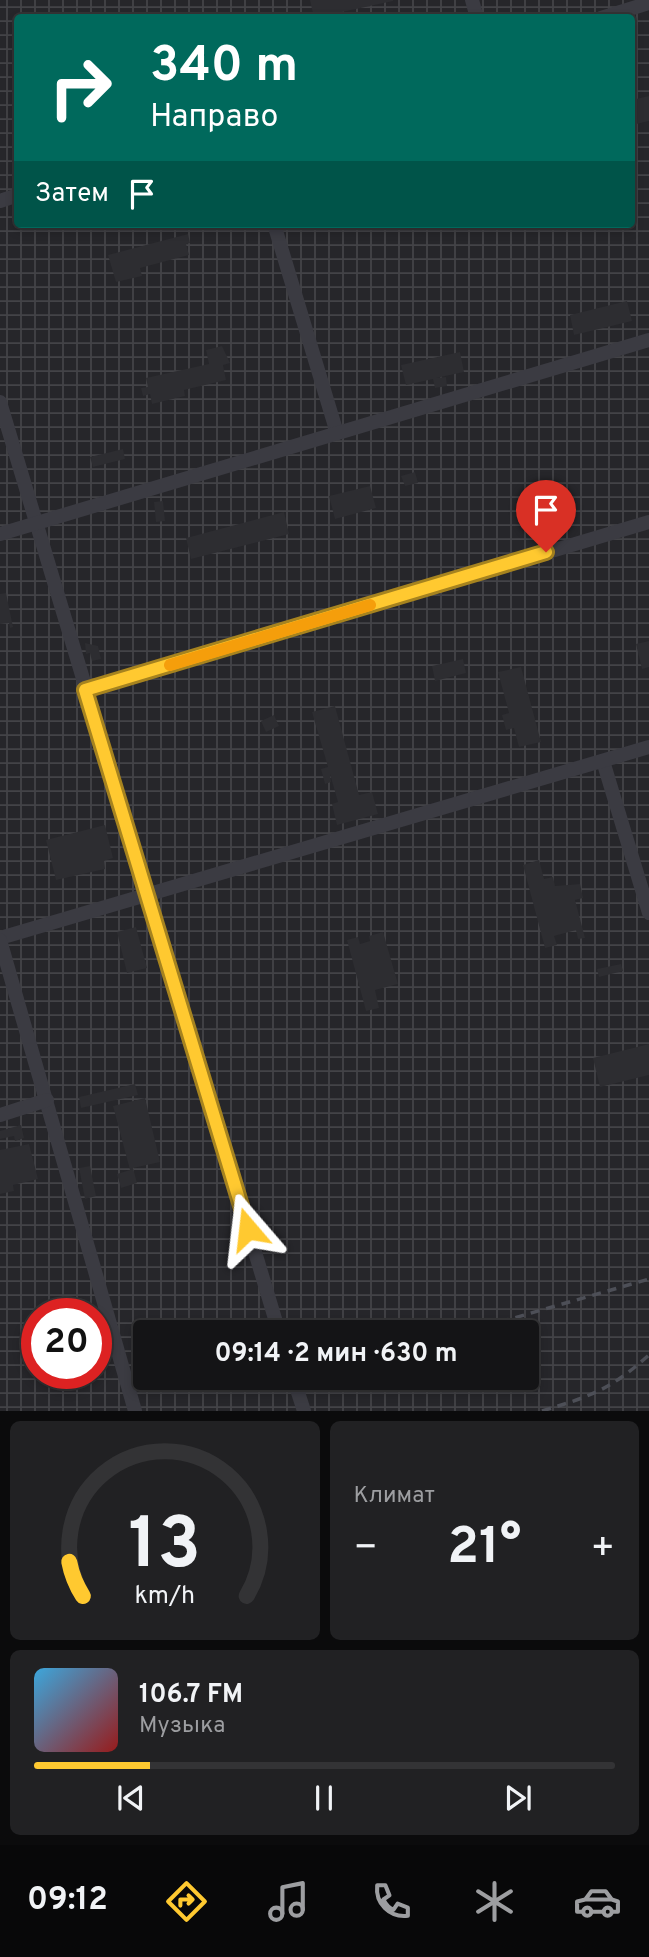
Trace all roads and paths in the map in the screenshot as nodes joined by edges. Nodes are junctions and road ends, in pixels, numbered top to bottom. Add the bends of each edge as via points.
1 (649, 3) edge
2 (614, 14) edge
3 (275, 228) edge
4 (649, 340) edge
5 (0, 402) edge
6 (337, 433) junction
7 (38, 522) junction
8 (649, 522) edge
9 (0, 534) edge
10 (85, 690) junction
11 (649, 747) edge
12 (603, 761) junction
13 (146, 895) junction
14 (649, 913) edge
15 (0, 939) edge
16 (47, 1100) junction
17 (0, 1115) edge
18 (275, 1320) edge
19 (297, 1390) edge
20 (135, 1411) edge
21 (304, 1411) edge

1 - 2 lane
3 - 6 lane
4 - 6 lane
5 - 7 lane
6 - 7 lane
7 - 9 lane
7 - 10 lane
8 - 10 lane
10 - 13 lane
11 - 12 lane
12 - 13 lane
12 - 14 lane
13 - 15 lane
13 - 18 lane
15 - 16 lane
16 - 17 lane
16 - 20 lane
19 - 21 lane

